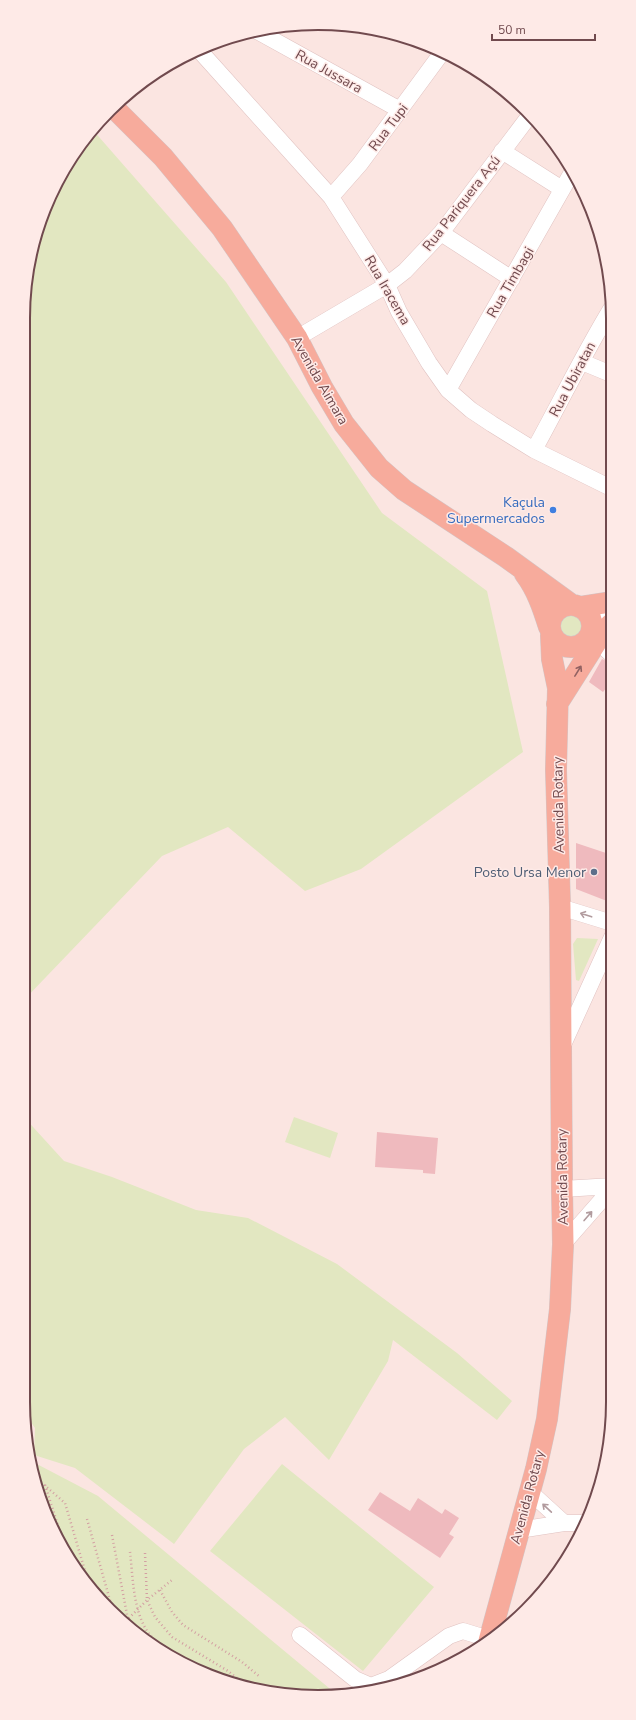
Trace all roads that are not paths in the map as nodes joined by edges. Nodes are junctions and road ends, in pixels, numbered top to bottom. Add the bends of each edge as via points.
1 (265, 35) edge
2 (203, 54) edge
3 (439, 57) edge
4 (400, 110) junction
5 (117, 111) edge
6 (527, 119) edge
7 (502, 151) junction
8 (569, 178) edge
9 (562, 189) junction
10 (331, 197) junction
11 (441, 233) junction
12 (512, 279) junction
13 (386, 285) junction
14 (606, 316) edge
15 (297, 338) junction
16 (582, 362) junction
17 (606, 372) edge
18 (448, 390) junction
19 (534, 450) junction
20 (606, 486) edge
21 (522, 568) junction
22 (606, 603) edge
23 (579, 608) junction
24 (550, 631) junction
25 (606, 631) edge
26 (606, 637) edge
27 (557, 704) junction
28 (560, 907) junction
29 (606, 921) edge
30 (606, 950) edge
31 (562, 1048) junction
32 (606, 1187) edge
33 (562, 1189) junction
34 (606, 1194) edge
35 (564, 1244) junction
36 (530, 1492) junction
37 (564, 1523) junction
38 (579, 1523) edge
39 (519, 1530) junction
40 (491, 1631) edge
41 (300, 1635) dead end
42 (482, 1638) edge
43 (379, 1683) edge
44 (369, 1685) edge

1 - 4 street, Rua Jussara
2 - 10 street, Rua Iracema
3 - 4 street, Rua Tupi
4 - 10 street, Rua Tupi via 360,164
5 - 15 main road, Avenida Aimara via 163,157 222,228
6 - 7 street, Rua Pariquera Açú
7 - 9 street
7 - 11 street, Rua Pariquera Açú
8 - 9 street, Rua Timbagi
9 - 12 street, Rua Timbagi
10 - 13 street, Rua Iracema
11 - 12 street
11 - 13 street, Rua Pariquera Açú via 405,271
12 - 18 street, Rua Timbagi
13 - 15 street, Rua Pariquera Açú
13 - 18 street, Rua Iracema via 399,312
14 - 16 street, Rua Ubiratan
15 - 21 main road, Avenida Aimara via 344,424 379,468 404,490
16 - 17 street
16 - 19 street, Rua Ubiratan
18 - 19 street, Rua Iracema via 471,410
19 - 20 street, Rua Iracema
21 - 23 main road, Avenida Aimara
21 - 24 main road via 532,583
22 - 23 main road
23 - 24 main road via 565,606 554,613
23 - 24 main road via 592,623 592,630 585,642 572,648 565,647 559,644
23 - 25 street via 598,617
24 - 27 main road, Avenida Rotary via 558,688
27 -> 26 main road
27 - 28 main road, Avenida Rotary
29 -> 28 street
28 - 31 main road, Avenida Rotary
30 - 31 street
31 - 33 main road, Avenida Rotary
32 - 33 street
33 - 35 main road, Avenida Rotary
35 -> 34 street
35 - 36 main road, Avenida Rotary via 553,1376 547,1419
37 -> 36 street
36 - 39 main road, Avenida Rotary
37 - 38 street
37 - 39 street
39 - 40 main road, Avenida Rotary
41 - 44 street via 355,1679
42 - 43 street via 463,1631 449,1636 389,1679

